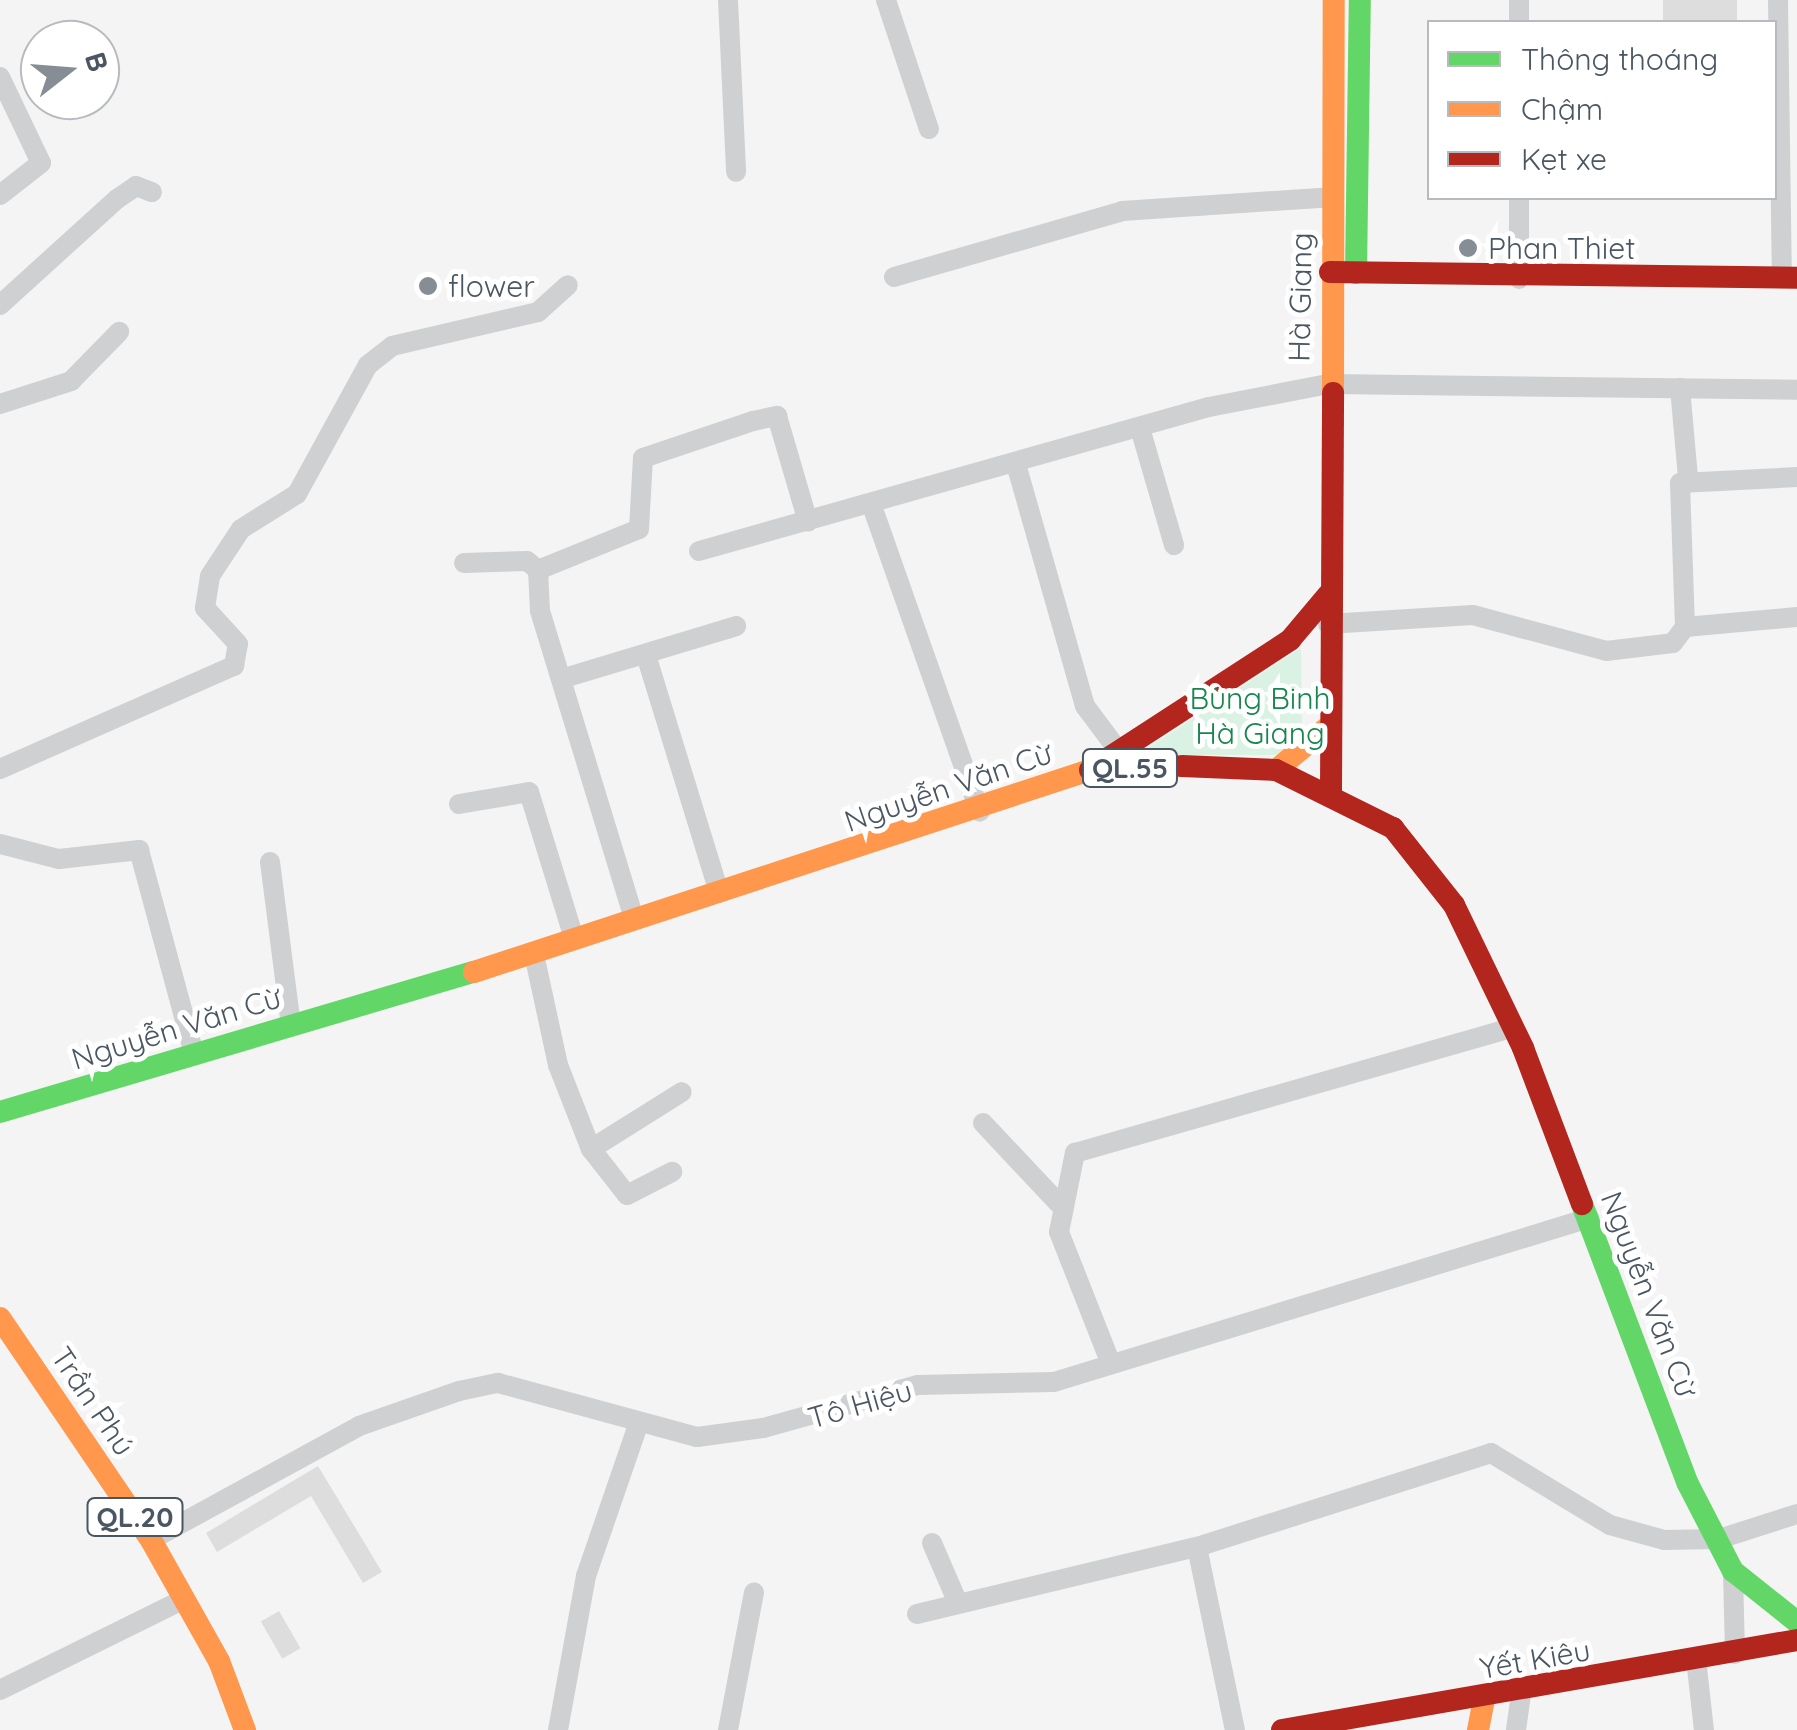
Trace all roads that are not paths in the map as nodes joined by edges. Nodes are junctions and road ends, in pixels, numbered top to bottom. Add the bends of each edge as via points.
1 (728, 0) edge
2 (886, 0) edge
3 (1334, 0) edge
4 (1360, 0) edge
5 (1778, 0) edge
6 (0, 77) edge
7 (1777, 115) edge
8 (928, 129) dead end
9 (736, 172) dead end
10 (152, 192) dead end
11 (0, 195) edge
12 (1332, 197) junction
13 (1519, 200) edge
14 (1330, 272) junction
15 (1356, 273) junction
16 (894, 278) dead end
17 (1790, 278) edge
18 (1519, 279) junction
19 (568, 285) dead end
20 (0, 304) edge
21 (119, 332) dead end
22 (1329, 384) junction
23 (1680, 388) junction
24 (1797, 390) edge
25 (0, 404) edge
26 (1140, 428) junction
27 (1016, 464) junction
28 (1797, 477) edge
29 (1688, 478) junction
30 (872, 506) junction
31 (808, 522) junction
32 (1174, 546) dead end
33 (699, 551) dead end
34 (464, 563) dead end
35 (538, 570) junction
36 (1328, 596) junction
37 (1797, 617) edge
38 (1328, 624) junction
39 (736, 626) dead end
40 (1684, 628) junction
41 (646, 655) junction
42 (561, 680) junction
43 (1330, 726) junction
44 (1117, 749) junction
45 (0, 769) edge
46 (1090, 770) junction
47 (1276, 770) junction
48 (1332, 790) junction
49 (459, 804) dead end
50 (980, 812) junction
51 (0, 844) edge
52 (270, 862) dead end
53 (719, 894) junction
54 (634, 919) junction
55 (574, 938) junction
56 (534, 954) junction
57 (291, 1025) junction
58 (1513, 1027) junction
59 (194, 1054) junction
60 (682, 1092) dead end
61 (0, 1112) edge
62 (983, 1124) dead end
63 (591, 1149) junction
64 (672, 1172) dead end
65 (1058, 1203) junction
66 (1589, 1218) junction
67 (0, 1318) edge
68 (1111, 1364) junction
69 (638, 1425) junction
70 (1797, 1514) edge
71 (1719, 1539) junction
72 (151, 1540) junction
73 (932, 1543) dead end
74 (1196, 1548) junction
75 (1733, 1571) junction
76 (754, 1592) dead end
77 (184, 1599) junction
78 (958, 1603) junction
79 (918, 1614) dead end
80 (1797, 1622) edge
81 (1797, 1640) edge
82 (1735, 1654) junction
83 (1696, 1660) junction
84 (0, 1690) edge
85 (1522, 1693) junction
86 (1484, 1698) junction
87 (245, 1730) edge
88 (558, 1730) edge
89 (728, 1730) edge
90 (1235, 1730) edge
91 (1282, 1730) edge
92 (1478, 1730) edge
93 (1516, 1730) edge
94 (1704, 1730) edge

1 - 9 street
2 - 8 street
3 - 12 main road, Hà Giang
4 - 15 main road, Hà Giang
5 - 7 street
6 - 11 street via 41,163
7 - 17 street
10 - 20 street via 136,186 117,199
12 - 14 main road, Hà Giang
12 - 16 street via 1122,212
13 - 18 street
14 - 15 main road
14 - 22 main road, Hà Giang
15 - 18 main road
17 - 18 main road
19 - 45 street via 538,312 392,346 368,365 297,494 240,529 210,576 205,608 238,644 234,666
21 - 25 street via 71,381
22 - 23 street
22 - 26 street
22 - 36 main road, Hà Giang
23 - 24 street
23 - 29 street
26 - 27 street
26 - 32 street
27 - 30 street
27 - 44 street via 1077,684 1099,734
28 - 29 street
29 - 40 street via 1678,488
30 - 31 street
30 - 50 street
31 - 33 street
31 - 35 street via 777,416 754,420 643,458 640,529
34 - 35 street via 526,561
35 - 42 street
36 - 38 main road, Hà Giang
36 - 44 main road via 1260,662
37 - 40 street
38 - 40 street via 1500,618 1621,652 1673,643
38 - 43 main road, Hà Giang
39 - 41 street
41 - 42 street
41 - 53 street
42 - 54 street
43 - 47 main road
43 - 48 main road, Hà Giang
44 - 46 main road
46 - 47 main road, Nguyễn Văn Cừ / QL.55 via 1240,763
46 - 50 main road, Nguyễn Văn Cừ / QL.55
47 - 48 main road, Nguyễn Văn Cừ / QL.55
48 - 58 main road, Nguyễn Văn Cừ / QL.55 via 1394,828 1454,904
49 - 55 street via 530,792
50 - 53 main road, Nguyễn Văn Cừ / QL.55
51 - 59 street via 59,858 139,850
52 - 57 street
53 - 54 main road, Nguyễn Văn Cừ / QL.55
54 - 55 main road, Nguyễn Văn Cừ / QL.55
55 - 56 main road, Nguyễn Văn Cừ / QL.55
56 - 57 main road, Nguyễn Văn Cừ / QL.55
56 - 63 street via 558,1066
57 - 59 main road, Nguyễn Văn Cừ / QL.55
58 - 65 street via 1081,1150
58 - 66 main road, Nguyễn Văn Cừ / QL.55
59 - 61 main road, Nguyễn Văn Cừ / QL.55
60 - 63 street
62 - 65 street
63 - 64 street via 627,1194
65 - 68 street via 1060,1232
66 - 68 street, Tô Hiệu
66 - 71 main road, Nguyễn Văn Cừ / QL.55 via 1688,1484
67 - 72 main road, Trần Phú / QL.20
68 - 69 street, Tô Hiệu via 1054,1382 918,1385 835,1414 730,1433
69 - 72 street, Tô Hiệu via 498,1383 458,1391 358,1426
69 - 88 street via 586,1576
70 - 71 street
71 - 74 street via 1664,1540 1610,1525 1492,1453
71 - 75 main road, Nguyễn Văn Cừ / QL.55
72 - 77 main road, Trần Phú / QL.20
73 - 78 street
74 - 78 street
74 - 90 street
75 - 80 main road, Nguyễn Văn Cừ / QL.55
75 - 82 street
76 - 89 street
77 - 84 street
77 - 87 main road, Trần Phú / QL.20
78 - 79 street
81 - 82 main road, Yết Kiêu
82 - 83 main road, Yết Kiêu
83 - 85 main road, Yết Kiêu
83 - 94 street
85 - 86 main road, Yết Kiêu
85 - 93 street
86 - 91 main road, Yết Kiêu
86 - 92 main road

